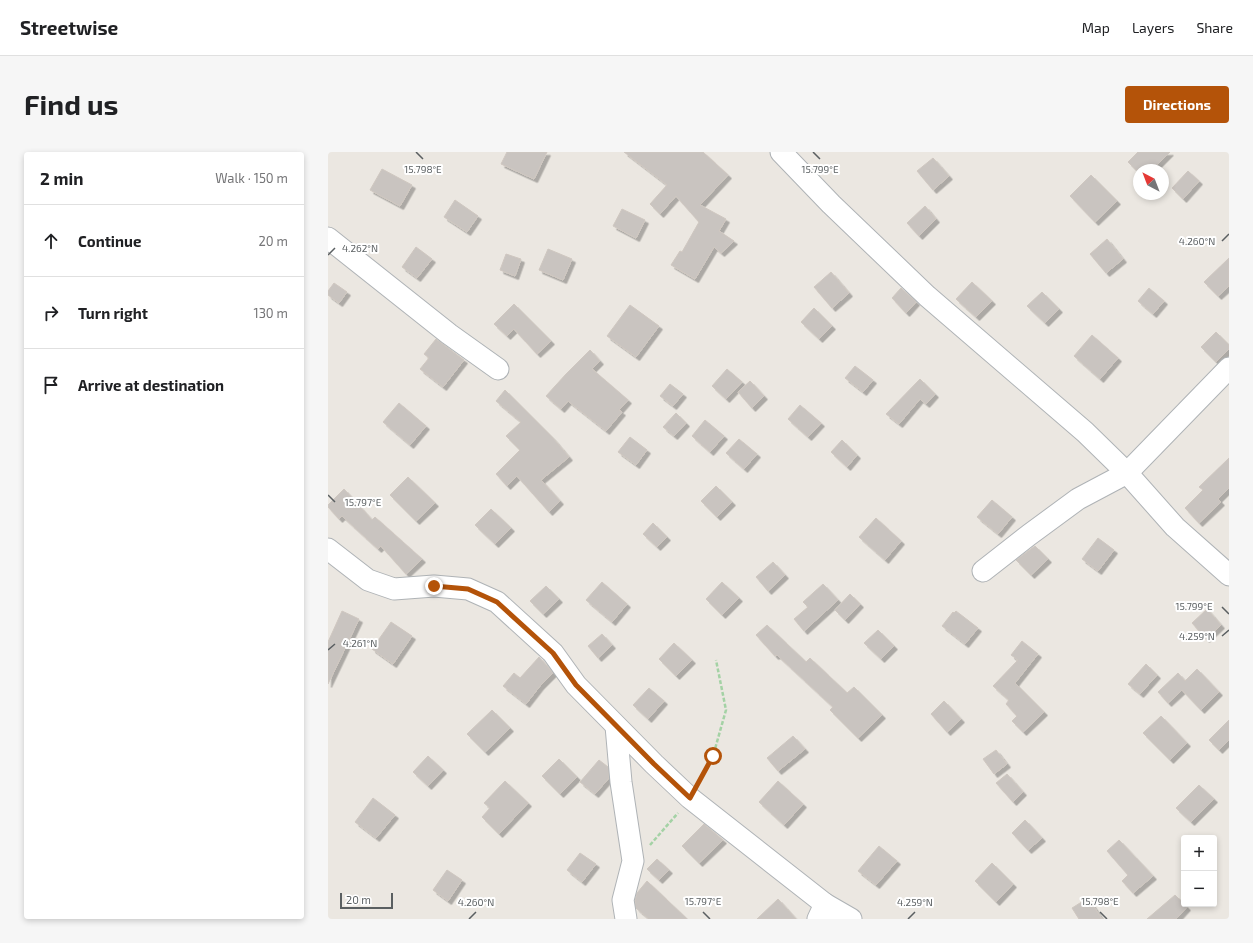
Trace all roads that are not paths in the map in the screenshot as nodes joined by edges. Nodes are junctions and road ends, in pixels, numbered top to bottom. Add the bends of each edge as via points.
1 (781, 152) edge
2 (329, 240) edge
3 (1229, 368) edge
4 (498, 369) dead end
5 (1127, 473) junction
6 (328, 549) edge
7 (983, 571) dead end
8 (1229, 575) edge
9 (616, 726) junction
10 (821, 911) edge
11 (626, 919) edge
12 (851, 919) edge

1 - 5 street via 927,296 1085,432
2 - 4 street via 454,338
3 - 5 street
5 - 7 street via 1078,499
5 - 8 street via 1175,527
6 - 9 street via 368,580 394,589 434,586 468,589 497,602 553,653 576,685
9 - 10 street via 690,798
9 - 11 street via 621,782 633,861 623,900
10 - 12 street

